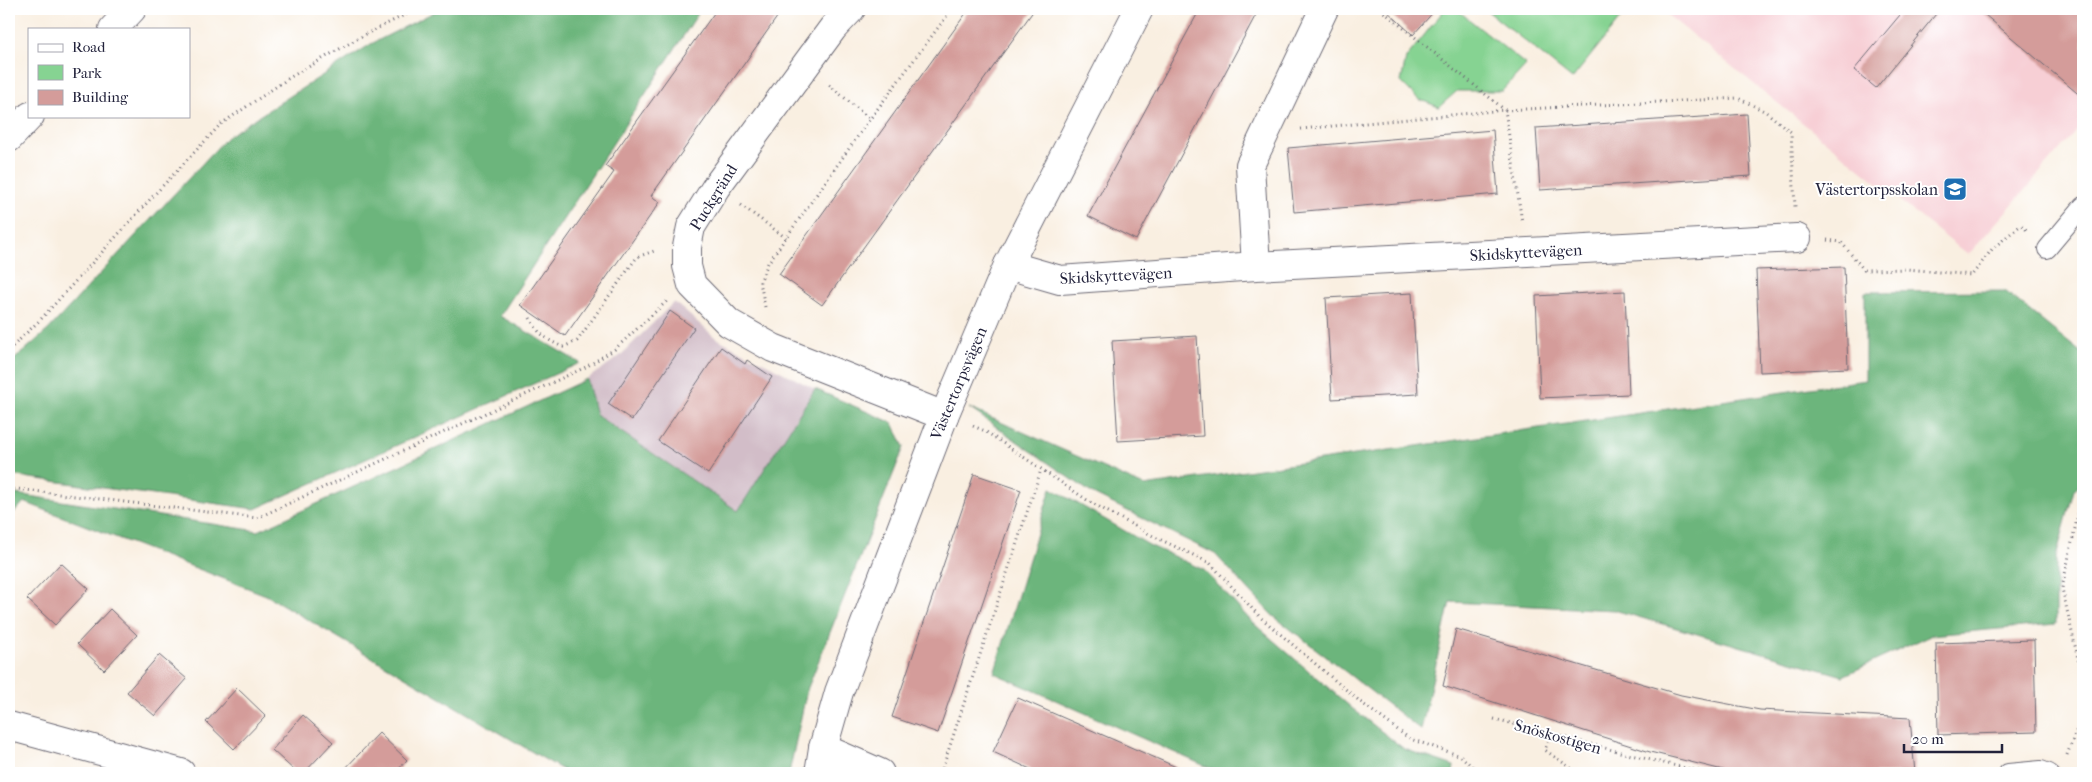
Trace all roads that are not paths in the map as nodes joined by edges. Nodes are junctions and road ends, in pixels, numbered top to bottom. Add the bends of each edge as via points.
1 (132, 9) edge
2 (851, 9) edge
3 (1139, 9) edge
4 (1324, 9) edge
5 (114, 28) edge
6 (28, 118) edge
7 (9, 138) edge
8 (2083, 206) edge
9 (1797, 238) road end
10 (2047, 249) road end
11 (1008, 266) junction
12 (1256, 266) junction
13 (944, 416) junction
14 (9, 726) edge
15 (821, 760) edge
16 (182, 773) edge
17 (880, 773) edge
18 (2008, 773) edge
19 (2048, 773) edge

1 - 5 main road
2 - 13 main road, Puckgränd via 833,28 716,187 691,227 687,266 692,285 729,323 774,348
3 - 11 main road, Västertorpsvägen
4 - 12 main road via 1250,165
6 - 7 main road
8 - 10 lane
9 - 12 main road, Skidskyttevägen
11 - 12 main road, Skidskyttevägen via 1060,280
11 - 13 main road, Västertorpsvägen
13 - 15 main road, Västertorpsvägen via 839,692
14 - 16 main road
15 - 17 main road
18 - 19 lane via 2041,770

